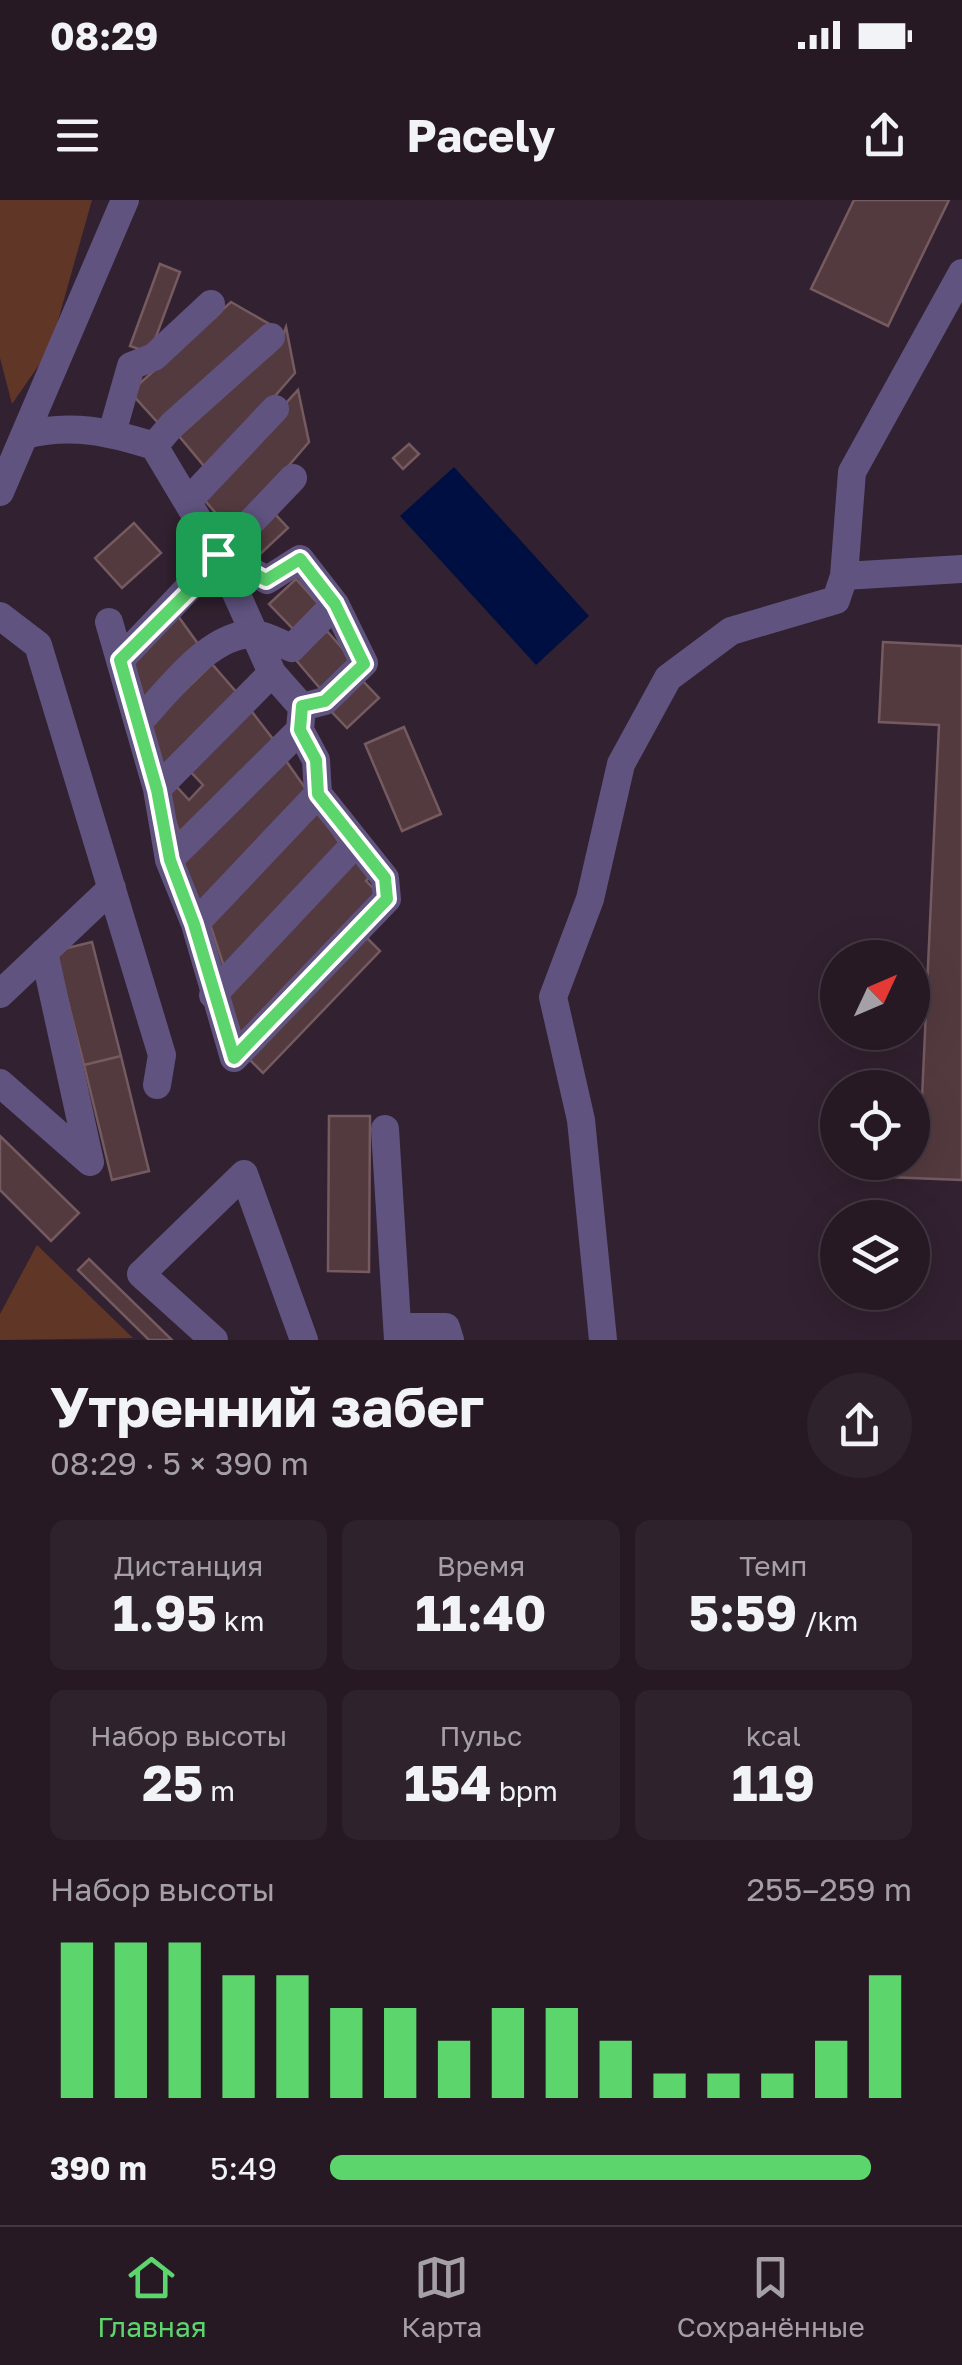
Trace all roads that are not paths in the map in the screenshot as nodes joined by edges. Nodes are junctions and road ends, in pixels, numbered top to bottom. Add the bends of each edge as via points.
1 (125, 200) edge
2 (962, 274) edge
3 (211, 304) dead end
4 (271, 337) dead end
5 (275, 409) dead end
6 (112, 433) junction
7 (25, 435) junction
8 (154, 446) junction
9 (293, 478) dead end
10 (0, 492) edge
11 (190, 499) junction
12 (218, 554) junction
13 (962, 569) edge
14 (844, 576) junction
15 (335, 604) junction
16 (0, 616) edge
17 (109, 622) dead end
18 (256, 634) junction
19 (120, 660) junction
20 (272, 673) junction
21 (301, 718) junction
22 (138, 723) junction
23 (157, 790) junction
24 (318, 794) junction
25 (356, 844) junction
26 (170, 860) junction
27 (112, 888) junction
28 (194, 924) junction
29 (44, 952) junction
30 (0, 994) edge
31 (213, 994) junction
32 (0, 1084) edge
33 (157, 1085) dead end
34 (385, 1129) dead end
35 (398, 1334) edge
36 (214, 1340) edge
37 (304, 1340) edge
38 (450, 1340) edge
39 (603, 1340) edge

1 - 7 lane
2 - 14 lane via 852,472
3 - 6 lane via 154,358 131,366
4 - 8 lane
5 - 11 lane
6 - 7 lane via 58,426
6 - 8 lane
7 - 10 lane
8 - 11 lane
9 - 12 lane
11 - 12 lane
12 - 15 lane via 266,580 300,559
12 - 18 lane
12 - 19 lane
13 - 14 lane
14 - 39 lane via 836,600 731,631 668,678 622,764 590,899 552,998 581,1120
15 - 18 lane via 292,648
15 - 21 lane via 364,664
16 - 27 lane via 38,645
17 - 19 lane
18 - 20 lane
18 - 22 lane via 205,655
19 - 22 lane
20 - 21 lane
20 - 23 lane
21 - 24 lane via 316,760
21 - 26 lane
22 - 23 lane
23 - 26 lane
24 - 25 lane
24 - 28 lane
25 - 31 lane
25 - 31 lane via 385,878 387,899 234,1058
26 - 28 lane
27 - 29 lane
27 - 33 lane via 162,1055
28 - 31 lane
29 - 30 lane
29 - 32 lane via 90,1162
34 - 35 lane
35 - 38 lane via 446,1327
36 - 37 lane via 141,1274 244,1174

